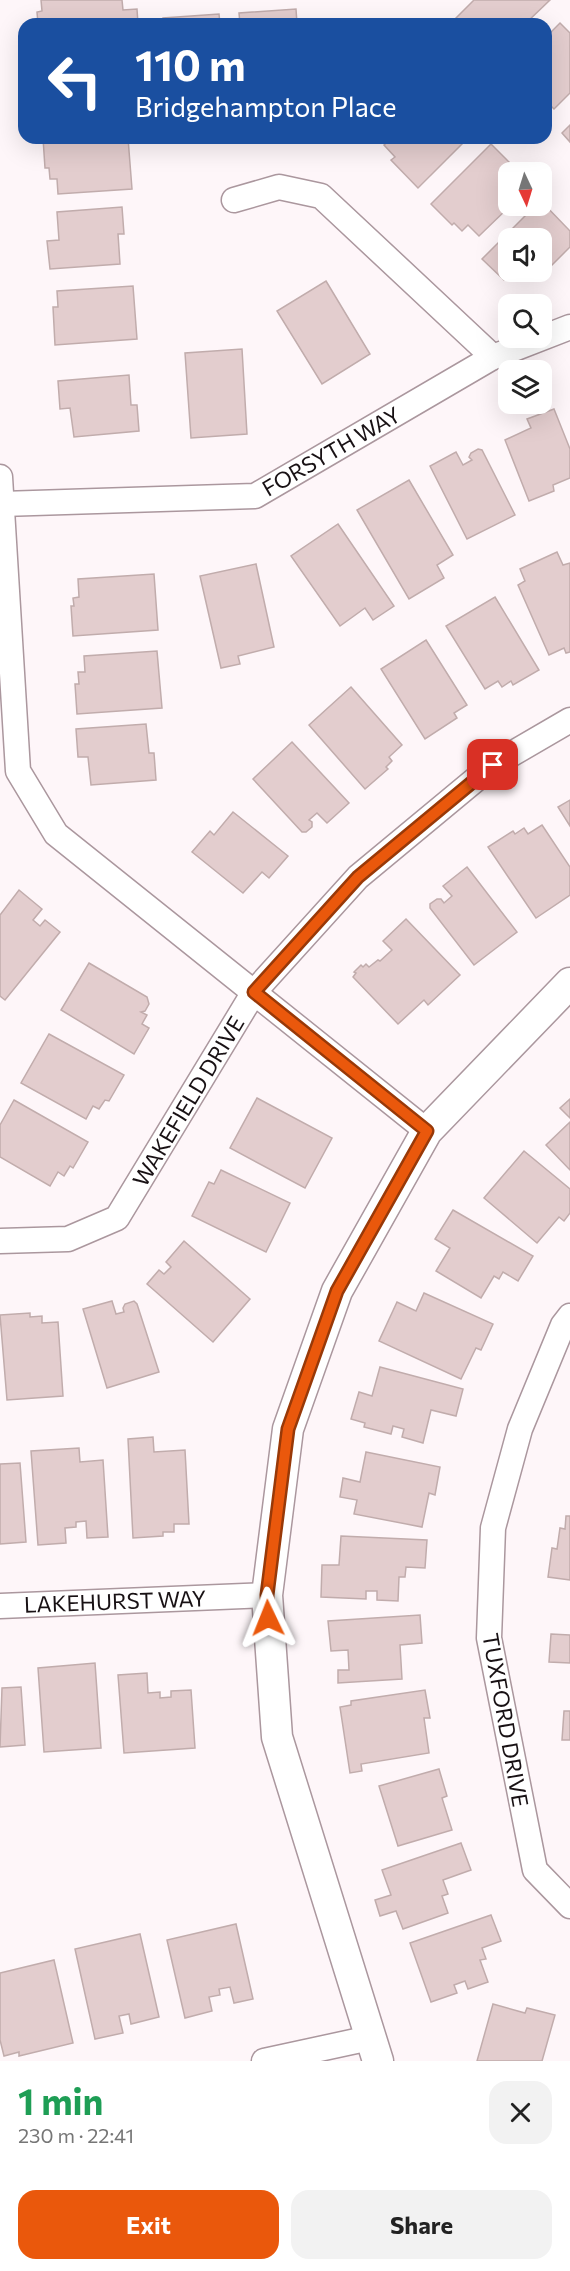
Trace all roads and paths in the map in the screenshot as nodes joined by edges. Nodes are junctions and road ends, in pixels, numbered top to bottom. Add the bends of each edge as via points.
1 (234, 200) dead end
2 (570, 327) edge
3 (493, 357) junction
4 (0, 477) edge
5 (2, 504) junction
6 (570, 720) edge
7 (570, 983) edge
8 (254, 992) junction
9 (427, 1131) junction
10 (0, 1241) edge
11 (570, 1317) edge
12 (267, 1595) junction
13 (0, 1606) edge
14 (570, 1906) edge
15 (374, 2050) edge
16 (264, 2061) edge

1 - 3 street via 279,187 321,196
2 - 3 street, FORSYTH WAY
3 - 5 street, FORSYTH WAY via 255,496
4 - 5 street
5 - 8 street via 18,771 56,834
6 - 8 street, WAKEFIELD DRIVE via 493,765 358,877
7 - 9 street
8 - 9 street
8 - 10 street, WAKEFIELD DRIVE via 117,1218 68,1239
9 - 12 street via 337,1291 288,1429
11 - 14 street, TUXFORD DRIVE via 563,1325 520,1429 493,1528 489,1638 535,1870
12 - 13 street, LAKEHURST WAY
12 - 15 street via 277,1737
15 - 16 street

